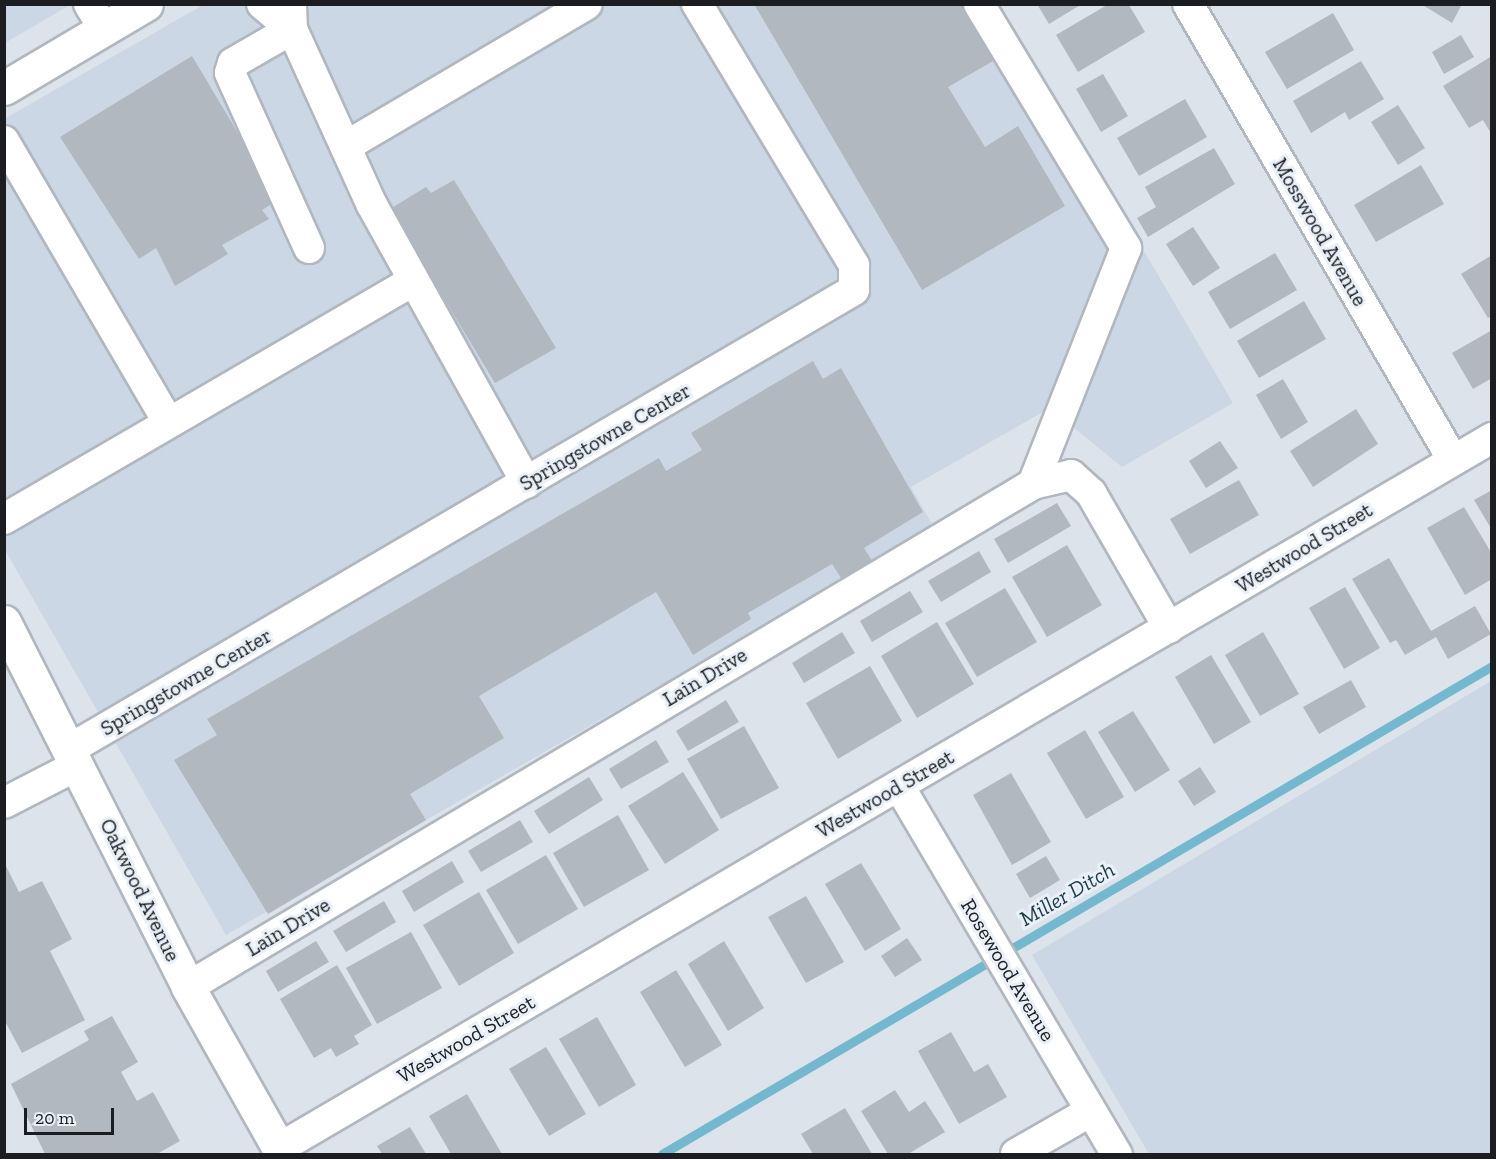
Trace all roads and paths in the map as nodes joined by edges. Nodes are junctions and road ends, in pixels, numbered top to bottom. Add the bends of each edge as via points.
1 (146, 4) edge
2 (262, 4) edge
3 (587, 4) edge
4 (697, 4) edge
5 (979, 4) edge
6 (1188, 4) edge
7 (97, 17) edge
8 (292, 17) edge
9 (4, 88) edge
10 (4, 141) edge
11 (348, 145) junction
12 (309, 249) dead end
13 (413, 281) junction
14 (168, 422) junction
15 (1491, 438) edge
16 (1453, 460) junction
17 (527, 483) junction
18 (1033, 484) junction
19 (4, 519) edge
20 (4, 622) edge
21 (1169, 628) junction
22 (74, 757) junction
23 (899, 786) junction
24 (4, 803) edge
25 (188, 987) junction
26 (1091, 1111) junction
27 (280, 1152) edge
28 (1016, 1155) edge
29 (1117, 1155) edge

1 - 7 main road
2 - 8 street
3 - 11 street
4 - 17 street, Springstowne Center via 854,265 858,282 848,296
5 - 18 street via 1126,248
6 - 16 street, Mosswood Avenue
7 - 9 main road
8 - 11 street
8 - 12 street via 233,63 230,73
10 - 14 street
11 - 13 street via 372,204
13 - 14 street
13 - 17 street
14 - 19 street
15 - 16 street, Westwood Street
16 - 21 street, Westwood Street
17 - 22 street, Springstowne Center
18 - 21 street, Lain Drive via 1071,475 1091,493
18 - 25 street, Lain Drive
20 - 22 main road, Oakwood Avenue
21 - 23 street, Westwood Street
22 - 24 street, Springstowne Center
22 - 25 main road, Oakwood Avenue
23 - 26 street, Rosewood Avenue
23 - 27 street, Westwood Street
25 - 27 main road, Oakwood Avenue
26 - 28 street
26 - 29 street, Rosewood Avenue

